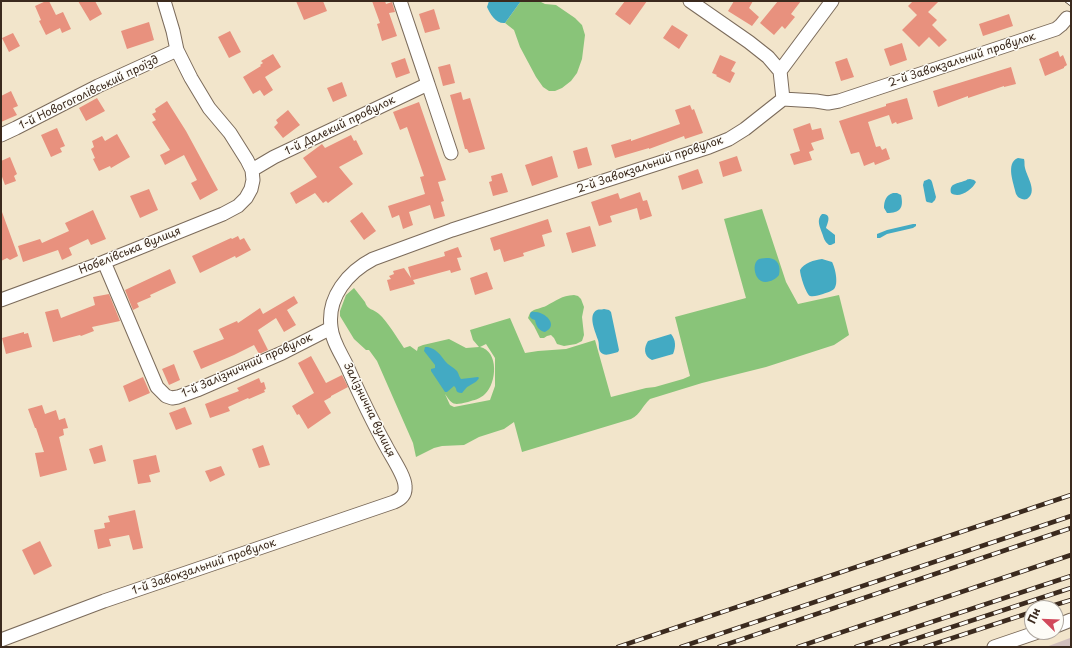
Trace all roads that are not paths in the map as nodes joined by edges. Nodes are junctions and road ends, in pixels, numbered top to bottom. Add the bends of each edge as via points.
1 (164, 1) edge
2 (400, 1) edge
3 (690, 1) edge
4 (832, 1) edge
5 (1067, 18) dead end
6 (177, 50) junction
7 (780, 71) junction
8 (428, 84) junction
9 (782, 99) junction
10 (1, 135) edge
11 (451, 153) dead end
12 (252, 170) junction
13 (104, 262) junction
14 (1, 300) edge
15 (331, 328) junction
16 (405, 493) joint
17 (1024, 637) edge
18 (1, 640) edge
19 (994, 647) edge

1 - 6 street
2 - 8 street
3 - 7 street via 756,47
4 - 7 street
5 - 9 street, 2-й Завокзальний провулок via 1056,29 839,101 828,103
6 - 10 street, 1-й Новогоголівський проїзд
6 - 12 street via 209,108 230,133
7 - 9 street
8 - 11 street
8 - 12 street, 1-й Далекий провулок
9 - 15 street, 2-й Завокзальний провулок via 745,129 709,147 452,230 373,259 358,268 341,286 334,299
12 - 13 street, Нобелівська вулиця via 251,190 238,206
13 - 14 street, Нобелівська вулиця
13 - 15 street, 1-й Залізничний провулок via 157,387 172,398 197,390 282,353
15 - 16 street, Залізнична вулиця via 356,387 403,478
16 - 18 street, 1-й Завокзальний провулок via 394,502 104,601
17 - 19 street

